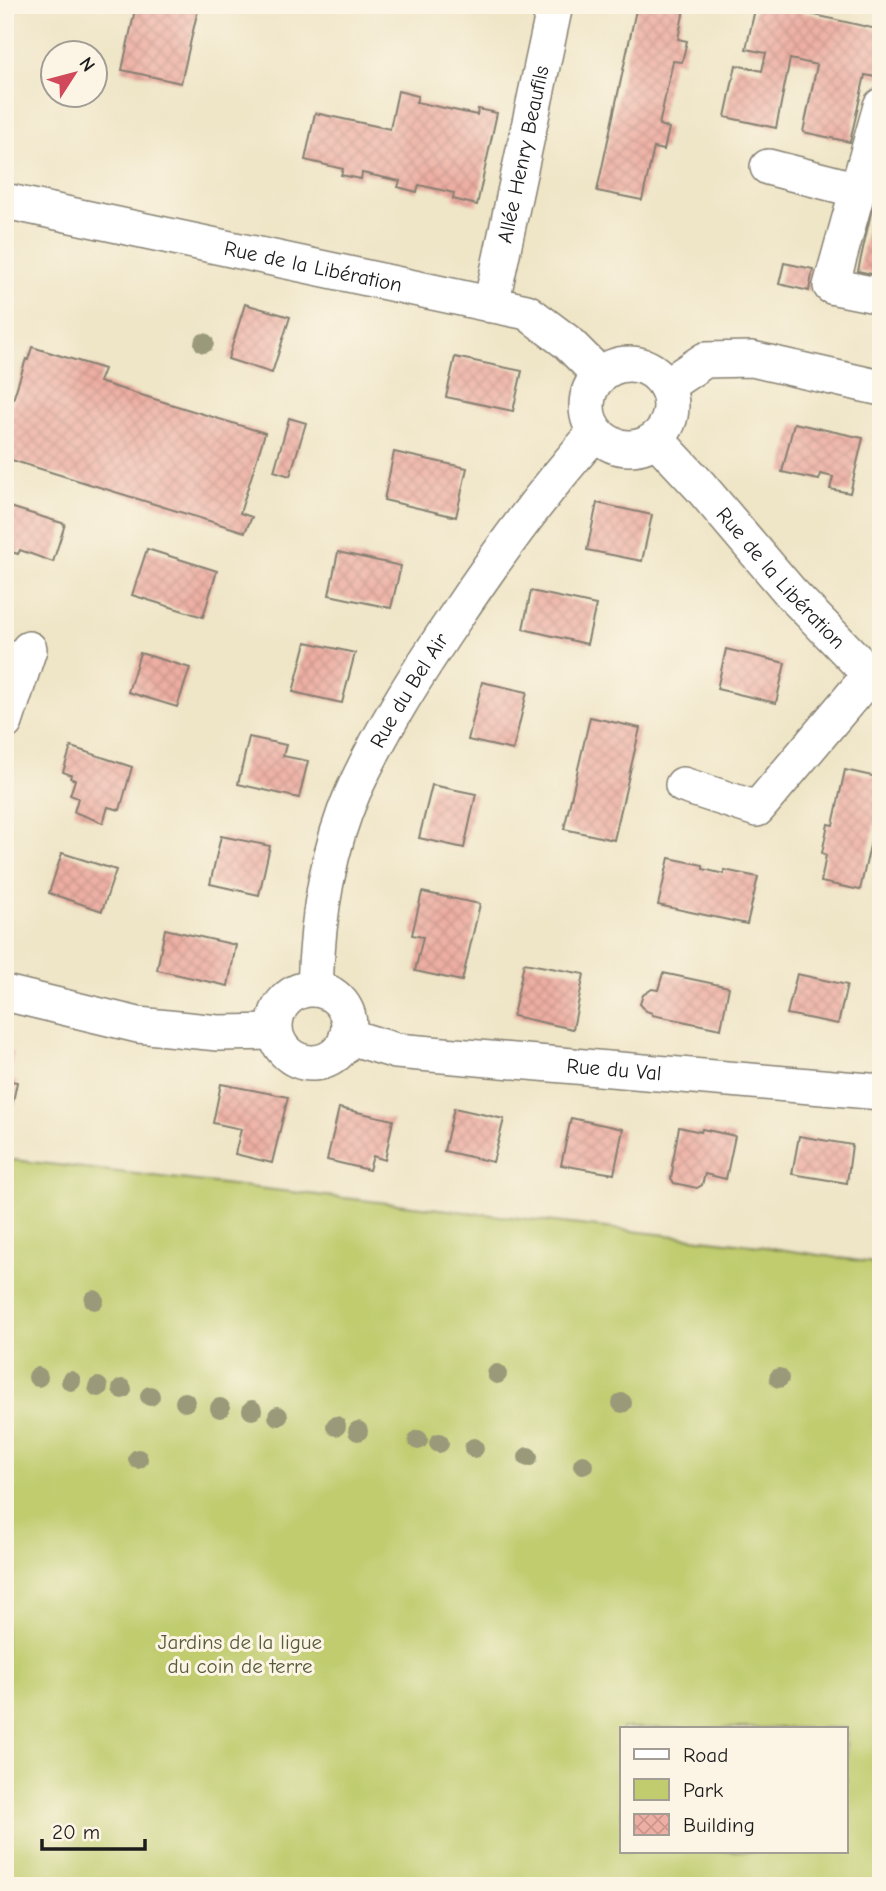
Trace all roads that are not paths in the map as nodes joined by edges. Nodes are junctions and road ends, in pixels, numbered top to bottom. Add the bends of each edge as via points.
1 (555, 5) edge
2 (881, 106) edge
3 (768, 167) dead end
4 (858, 190) junction
5 (5, 201) edge
6 (881, 296) edge
7 (491, 304) junction
8 (600, 375) junction
9 (666, 386) junction
10 (881, 388) edge
11 (596, 432) junction
12 (656, 439) junction
13 (29, 649) dead end
14 (875, 680) edge
15 (5, 722) edge
16 (683, 785) dead end
17 (315, 989) junction
18 (5, 993) edge
19 (275, 1032) junction
20 (347, 1036) junction
21 (881, 1092) edge

1 - 7 street, Allée Henry Beaufils
2 - 4 street
3 - 4 street
4 - 6 street via 831,286
5 - 7 street, Rue de la Libération
7 - 8 street, Rue de la Libération via 527,312
8 - 9 street via 622,364 636,364 648,368
8 - 11 street via 587,397 589,421
9 - 10 street via 705,360 752,359
9 - 12 street via 671,414
11 - 12 street via 618,447 644,446
11 - 17 street, Rue du Bel Air via 555,477 484,574 401,698 353,793 336,842 317,933
12 - 14 street, Rue de la Libération via 790,593
13 - 15 street
14 - 16 street via 757,808
17 - 19 street via 303,990 285,1001 278,1010
17 - 20 street via 342,1005
18 - 19 street via 138,1025 218,1033
19 - 20 street via 287,1054 310,1063 333,1056
20 - 21 street, Rue du Val via 396,1051

